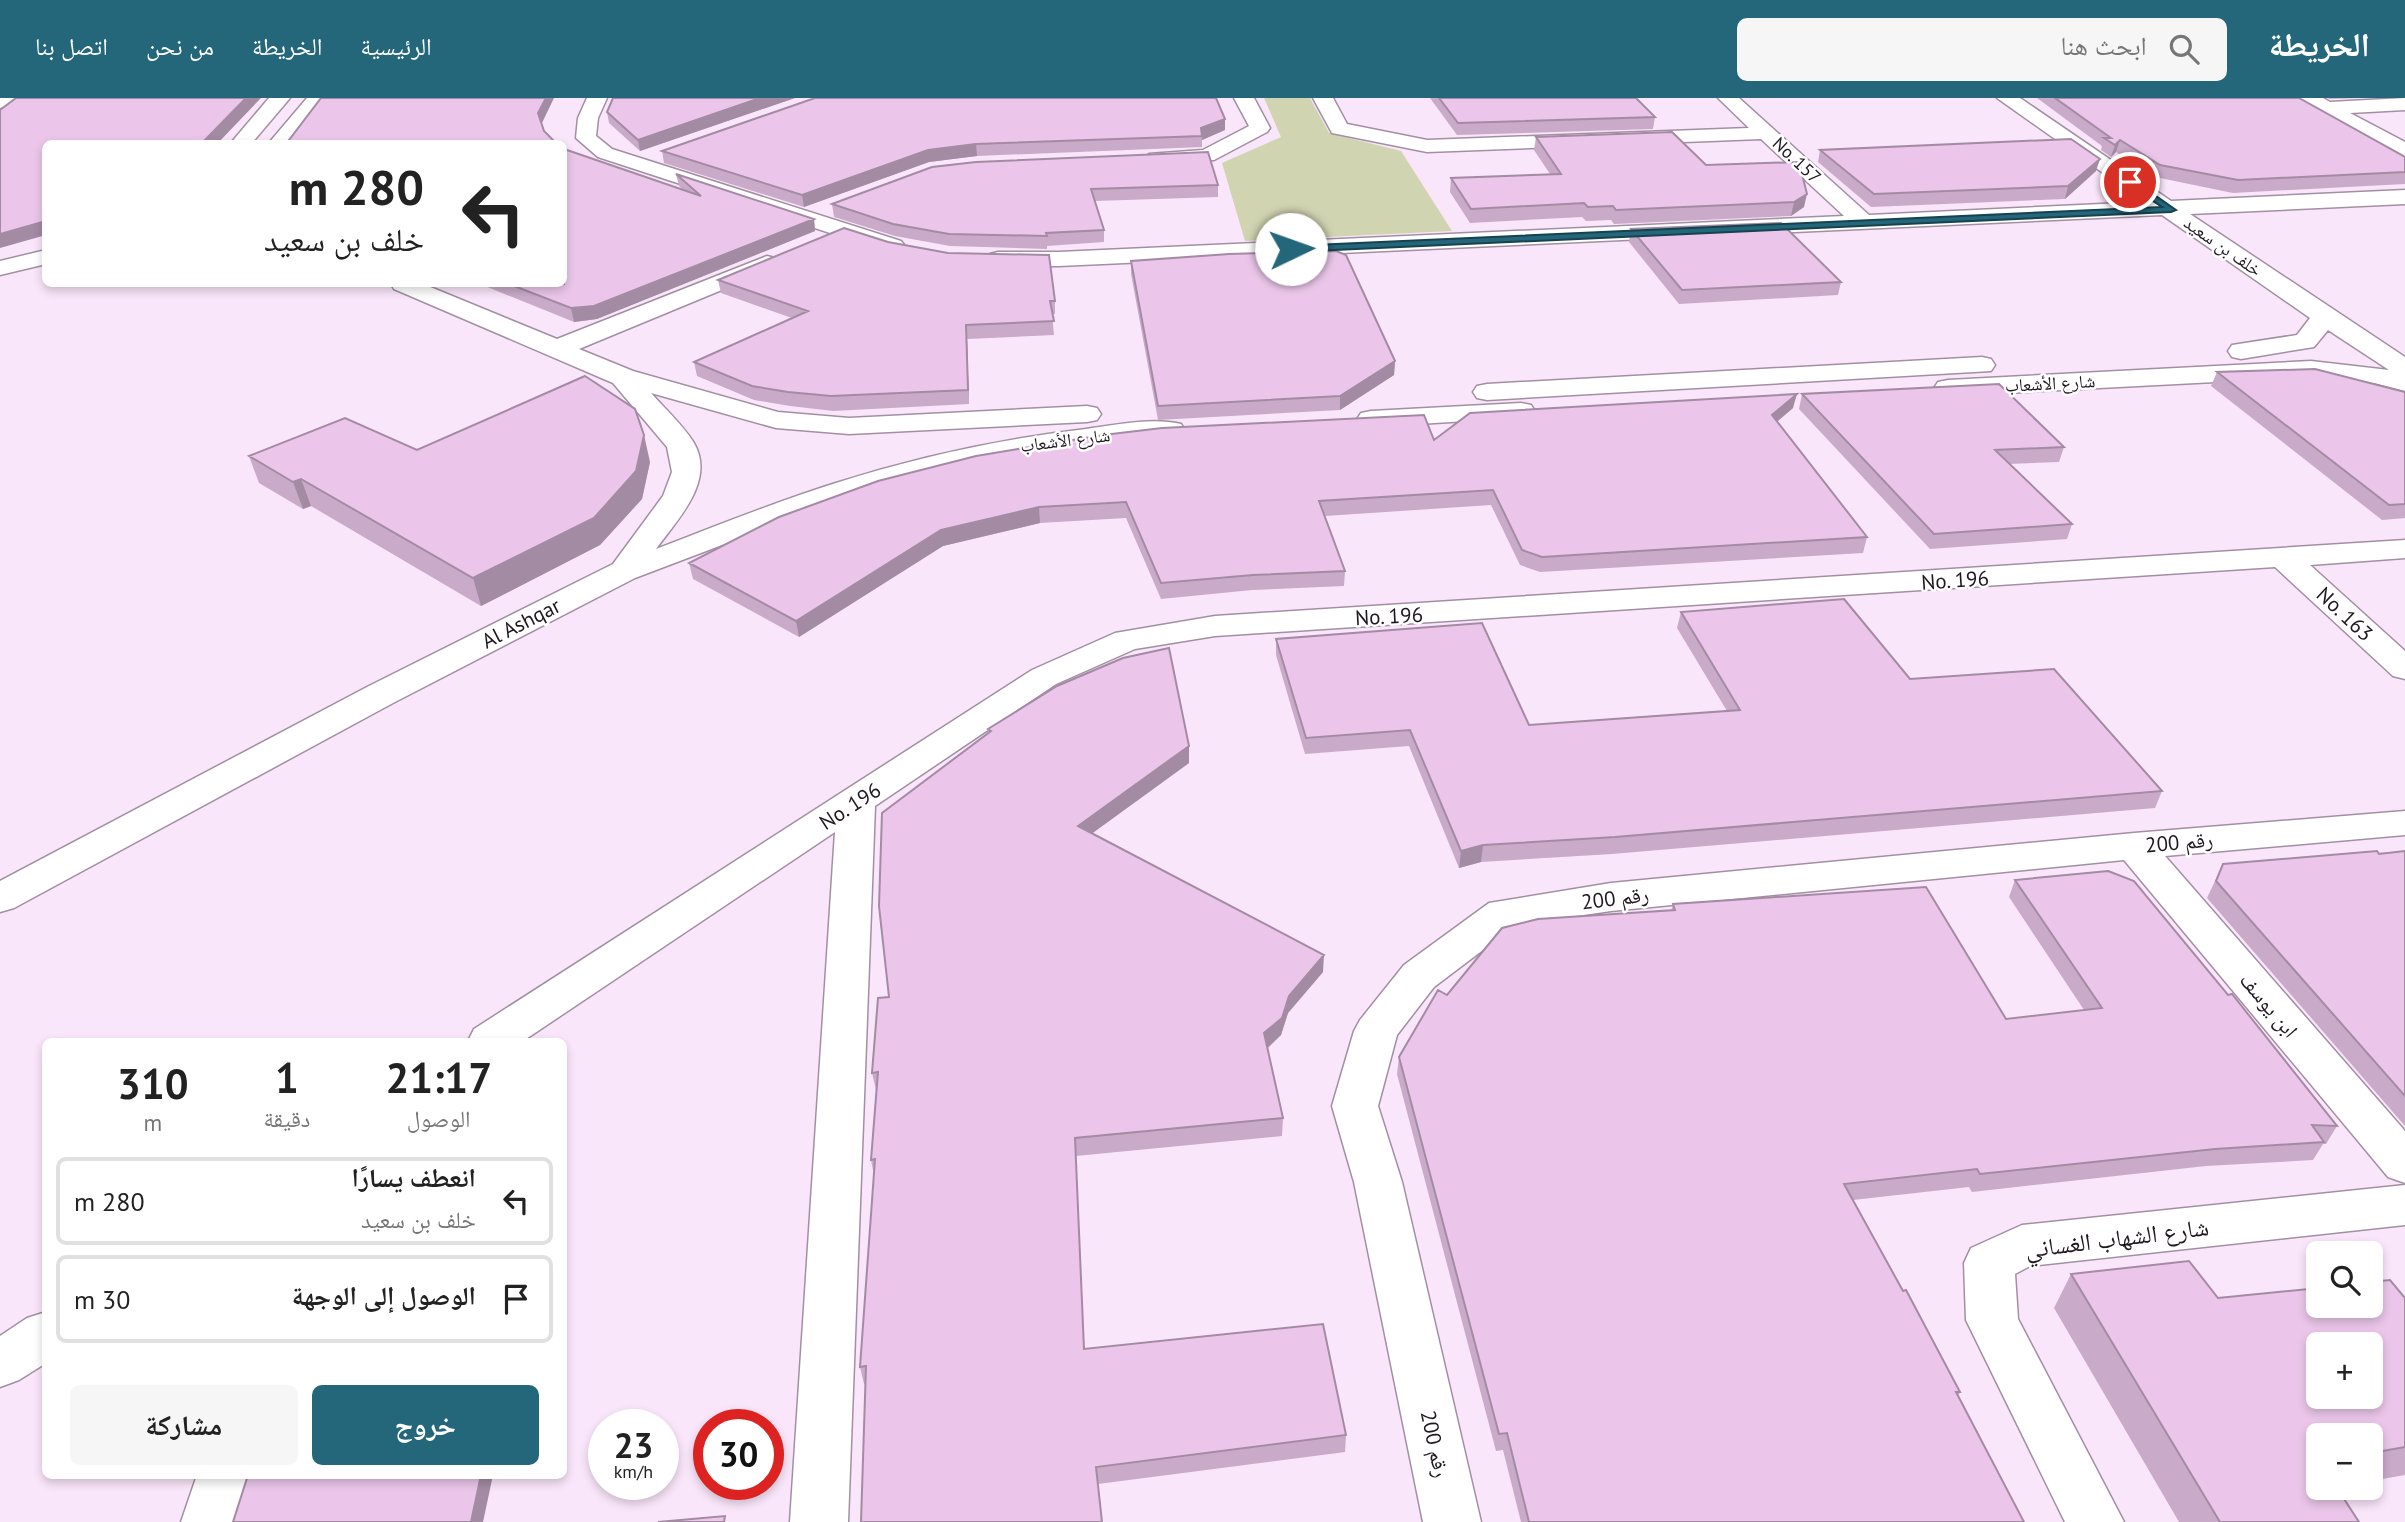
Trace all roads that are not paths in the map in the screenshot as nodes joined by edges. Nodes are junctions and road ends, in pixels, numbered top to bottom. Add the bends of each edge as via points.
1 (5, 98) edge
2 (280, 98) edge
3 (318, 98) edge
4 (597, 98) edge
5 (1244, 98) edge
6 (1323, 98) edge
7 (1728, 98) edge
8 (2007, 98) edge
9 (0, 102) edge
10 (2317, 103) edge
11 (2405, 104) edge
12 (1769, 133) junction
13 (243, 140) edge
14 (281, 140) edge
15 (2405, 150) edge
16 (664, 153) edge
17 (1139, 158) edge
18 (638, 162) junction
19 (2405, 197) edge
20 (830, 208) dead end
21 (2171, 210) junction
22 (806, 217) junction
23 (1865, 223) junction
24 (846, 230) junction
25 (809, 246) edge
26 (914, 249) edge
27 (783, 256) edge
28 (978, 258) edge
29 (410, 287) edge
30 (2326, 317) junction
31 (2405, 348) edge
32 (556, 349) junction
33 (2376, 349) junction
34 (2405, 369) edge
35 (623, 377) junction
36 (2405, 383) edge
37 (2405, 549) edge
38 (2285, 559) junction
39 (624, 571) junction
40 (2405, 669) edge
41 (856, 803) junction
42 (2405, 823) edge
43 (2134, 846) junction
44 (0, 898) edge
45 (495, 1038) edge
46 (2405, 1164) edge
47 (2405, 1205) edge
48 (42, 1337) edge
49 (0, 1364) edge
50 (224, 1479) edge
51 (211, 1522) edge
52 (819, 1522) edge
53 (1452, 1522) edge
54 (2095, 1522) edge

1 - 9 street
2 - 13 street
3 - 14 street
4 - 18 street via 586,138 605,153
5 - 17 street via 1260,128 1206,156
6 - 12 street via 1339,129 1427,146
7 - 12 street, No. 157
8 - 21 street, خلف بن سعيد
10 - 11 street
10 - 15 street
12 - 23 street, No. 157
16 - 18 street
18 - 22 street
19 - 21 street
20 - 22 street
21 - 23 street
21 - 30 street, خلف بن سعيد
22 - 24 street
23 - 28 street via 1073,259
24 - 25 street
24 - 26 street
27 - 32 street
29 - 32 street, Al Ashqar
30 - 33 street, خلف بن سعيد
30 - 36 street, شارع الأشعاب via 2305,341 2262,350 1351,410 2311,369 2376,375
31 - 33 street
32 - 35 street, Al Ashqar
33 - 34 street, خلف بن سعيد
35 - 39 street, Al Ashqar via 681,446 687,472 678,497
35 - 39 street, شارع الأشعاب via 776,420 849,426 1185,419 937,464 835,494
37 - 38 street, No. 196
38 - 40 street, No. 163
38 - 41 street, No. 196 via 1215,626 1127,639 1044,677
39 - 44 street, Al Ashqar
41 - 45 street, No. 196
41 - 52 street
42 - 43 street, رقم 200
43 - 46 street, ابن يوسف
43 - 53 street, رقم 200 via 1611,897 1504,913 1419,976 1376,1031 1354,1106 1378,1182
47 - 54 street, شارع الشهاب الغساني via 2022,1246 1989,1263 1992,1320
48 - 49 street
50 - 51 street

